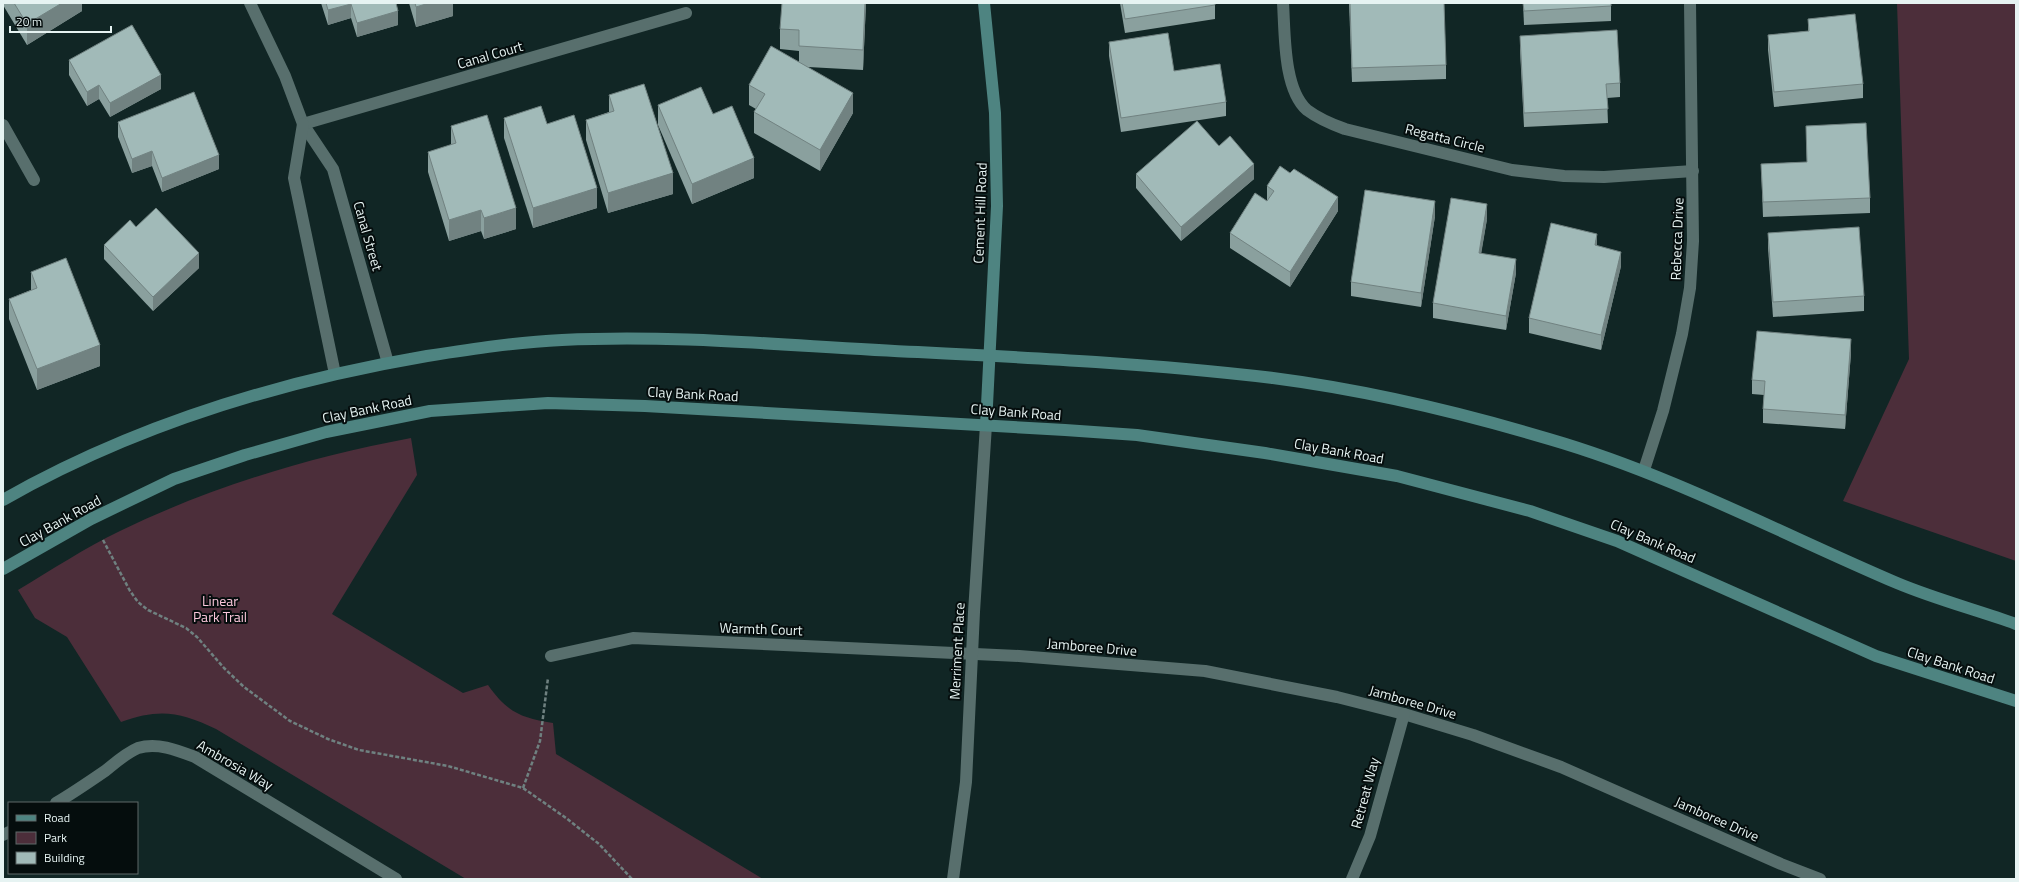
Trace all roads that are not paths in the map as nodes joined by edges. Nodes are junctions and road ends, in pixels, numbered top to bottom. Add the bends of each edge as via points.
1 (250, 3) edge
2 (984, 3) edge
3 (1283, 3) edge
4 (1690, 3) edge
5 (686, 13) dead end
6 (303, 124) junction
7 (3, 125) edge
8 (1693, 171) junction
9 (34, 180) dead end
10 (990, 355) junction
11 (388, 363) junction
12 (335, 374) junction
13 (986, 425) junction
14 (1644, 470) junction
15 (3, 500) edge
16 (3, 570) edge
17 (2016, 624) edge
18 (972, 653) junction
19 (551, 656) road end
20 (2016, 701) edge
21 (1404, 714) junction
22 (58, 802) edge
23 (396, 879) edge
24 (953, 879) edge
25 (1352, 879) edge
26 (1820, 879) edge

1 - 6 street, Canal Street via 285,76
2 - 10 street, Cement Hill Road via 996,114 997,206
3 - 8 street, Regatta Circle via 1288,68 1293,89 1306,108 1323,121 1345,129 1512,170 1564,176 1604,177
4 - 8 street, Rebecca Drive
5 - 6 street, Canal Court
6 - 11 street, Canal Street via 333,169
6 - 12 street via 294,178
7 - 9 street
8 - 14 street, Rebecca Drive via 1690,288 1667,395
10 - 11 street via 626,339 560,340 488,346
10 - 13 street, Cement Hill Road
10 - 14 street via 1171,368 1278,379 1406,401 1551,439
11 - 12 street
12 - 15 street via 208,410 143,433 77,462
13 - 16 street, Clay Bank Road via 548,403 430,411 326,432 174,479 91,519
13 - 18 street, Merriment Place
13 - 20 street, Clay Bank Road via 1137,435 1265,453 1397,476 1530,511 1617,540 1876,656
14 - 17 street via 1903,586
18 - 19 street, Warmth Court via 633,638
18 - 21 street, Jamboree Drive via 1205,671 1337,697
18 - 24 street, Merriment Place via 966,782
21 - 25 street, Retreat Way via 1370,836
21 - 26 street, Jamboree Drive via 1473,735 1561,767
22 - 23 street, Ambrosia Way via 138,748 150,746 177,750 194,757

